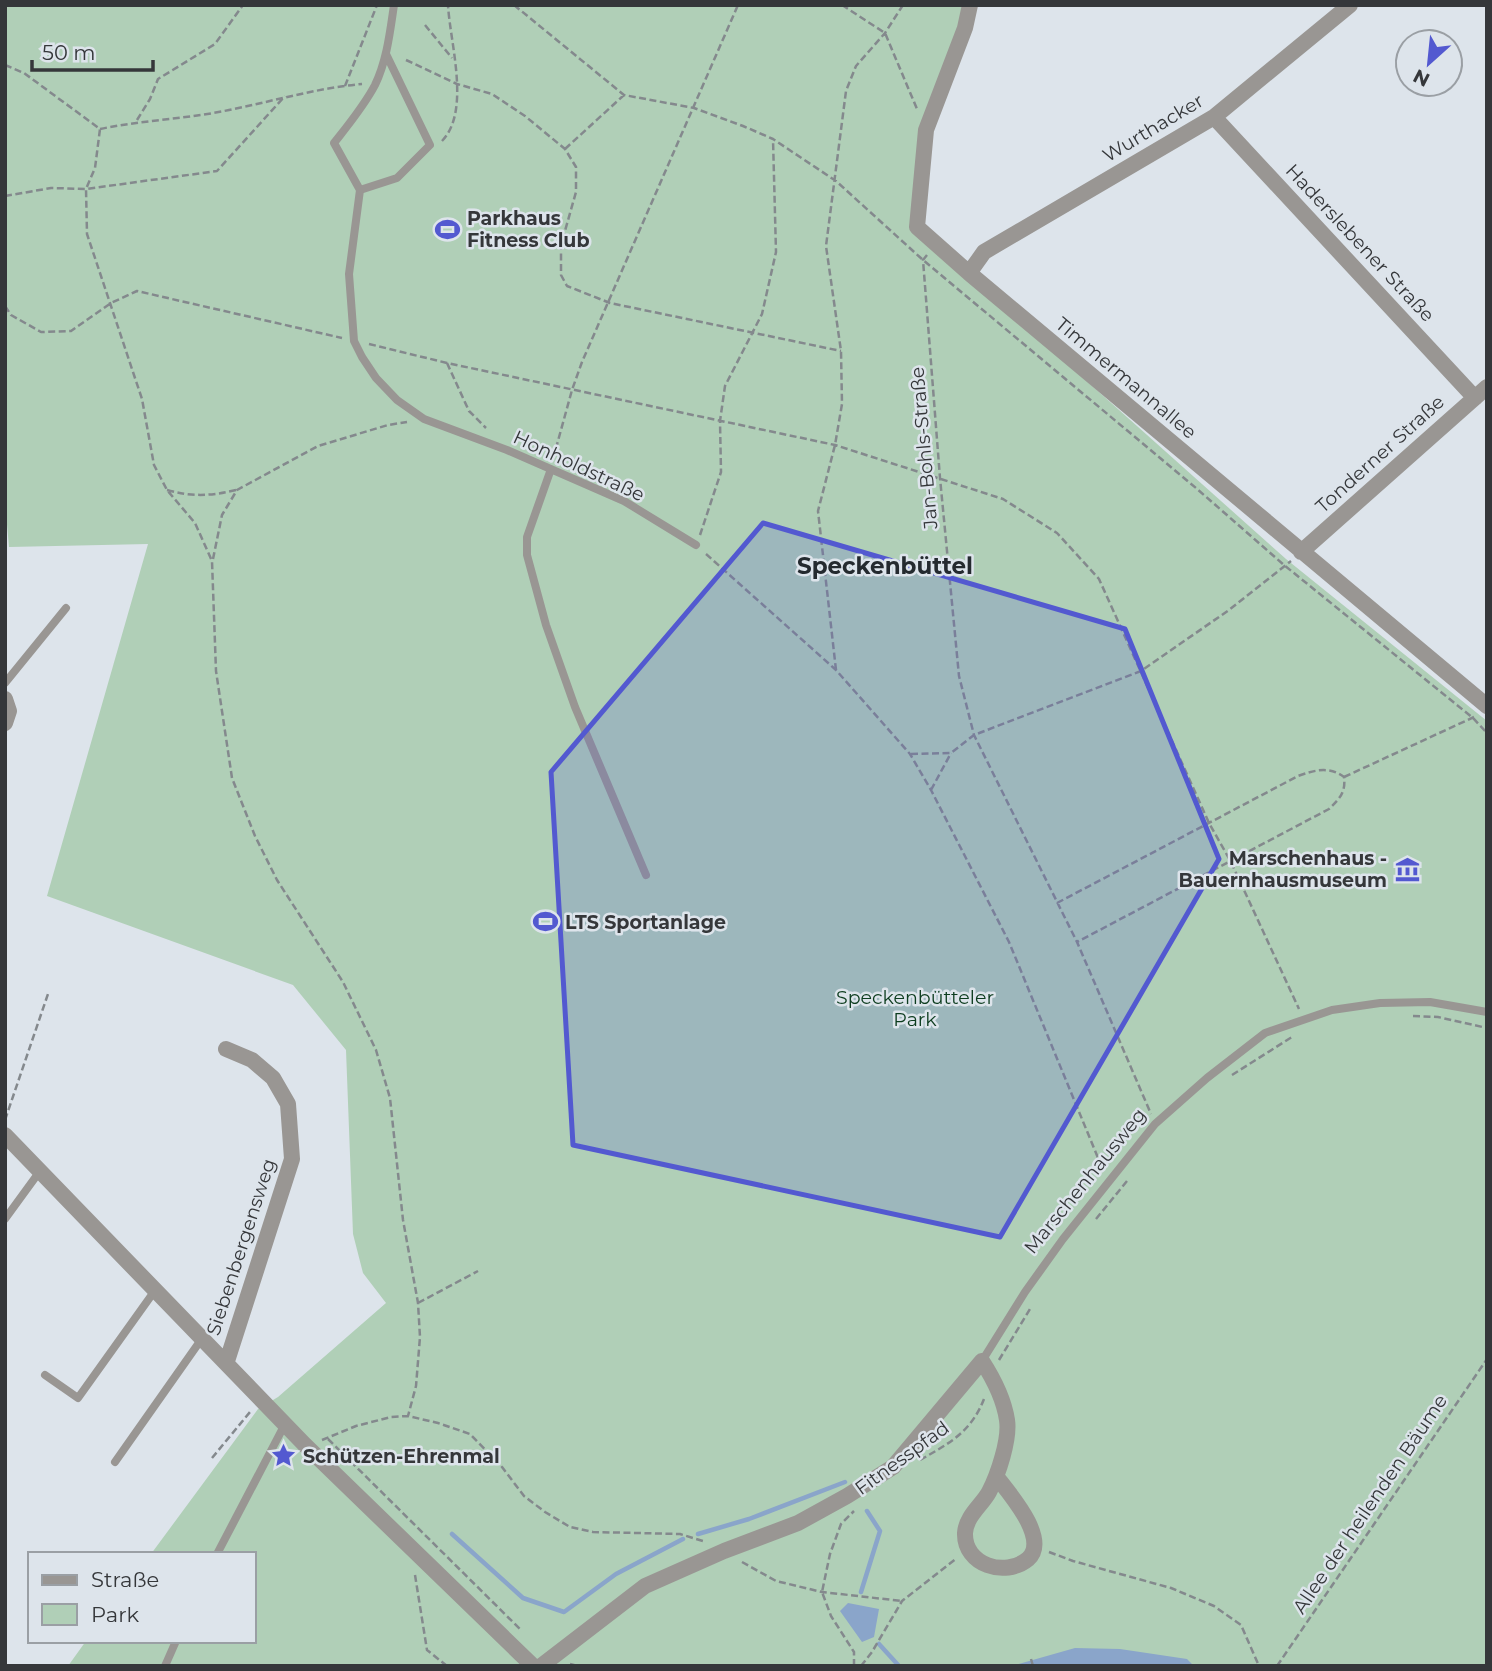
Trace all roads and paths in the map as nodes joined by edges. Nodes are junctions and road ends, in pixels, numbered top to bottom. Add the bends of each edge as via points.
1 (243, 5) edge
2 (377, 5) edge
3 (394, 5) edge
4 (448, 5) edge
5 (514, 5) edge
6 (738, 5) edge
7 (842, 5) edge
8 (903, 5) edge
9 (970, 5) edge
10 (1350, 5) edge
11 (425, 25) dead end
12 (885, 33) junction
13 (386, 54) junction
14 (453, 59) junction
15 (406, 60) dead end
16 (5, 65) edge
17 (376, 83) junction
18 (457, 84) junction
19 (345, 86) junction
20 (624, 95) junction
21 (285, 96) junction
22 (694, 108) junction
23 (1214, 117) junction
24 (136, 122) junction
25 (100, 129) junction
26 (926, 130) junction
27 (773, 139) junction
28 (430, 145) junction
29 (565, 149) junction
30 (836, 181) junction
31 (86, 189) junction
32 (360, 190) junction
33 (5, 196) edge
34 (934, 243) junction
35 (923, 260) junction
36 (969, 273) junction
37 (111, 303) junction
38 (610, 303) junction
39 (5, 306) edge
40 (752, 333) junction
41 (354, 341) junction
42 (841, 351) junction
43 (447, 363) junction
44 (572, 390) junction
45 (1481, 392) edge
46 (424, 419) junction
47 (720, 421) junction
48 (488, 431) dead end
49 (835, 445) junction
50 (551, 469) junction
51 (940, 478) junction
52 (167, 490) junction
53 (237, 490) junction
54 (696, 545) junction
55 (1301, 552) junction
56 (212, 561) junction
57 (1284, 565) junction
58 (66, 608) dead end
59 (836, 670) junction
60 (1141, 671) junction
61 (5, 683) edge
62 (5, 699) edge
63 (1482, 710) edge
64 (5, 723) edge
65 (1487, 733) edge
66 (974, 735) junction
67 (951, 753) junction
68 (909, 754) junction
69 (1344, 778) junction
70 (931, 790) junction
71 (1209, 822) junction
72 (1231, 862) junction
73 (646, 875) dead end
74 (1057, 904) junction
75 (1077, 942) junction
76 (49, 991) dead end
77 (1487, 1012) edge
78 (1401, 1015) dead end
79 (1303, 1018) junction
80 (1487, 1028) edge
81 (1299, 1033) dead end
82 (226, 1049) dead end
83 (1224, 1081) dead end
84 (5, 1121) edge
85 (1155, 1124) junction
86 (5, 1135) edge
87 (40, 1171) junction
88 (1129, 1178) dead end
89 (1108, 1182) junction
90 (5, 1219) edge
91 (1096, 1219) dead end
92 (478, 1271) dead end
93 (156, 1289) junction
94 (418, 1303) junction
95 (1033, 1304) dead end
96 (203, 1337) junction
97 (1487, 1359) edge
98 (227, 1361) junction
99 (982, 1361) junction
100 (46, 1375) dead end
101 (992, 1377) junction
102 (261, 1398) junction
103 (408, 1416) junction
104 (285, 1424) junction
105 (327, 1438) junction
106 (305, 1445) junction
107 (212, 1458) dead end
108 (115, 1462) dead end
109 (916, 1463) dead end
110 (996, 1476) junction
111 (859, 1506) dead end
112 (1035, 1547) junction
113 (969, 1550) junction
114 (724, 1551) junction
115 (218, 1552) edge
116 (422, 1556) junction
117 (822, 1592) junction
118 (902, 1601) junction
119 (530, 1639) dead end
120 (175, 1643) edge
121 (1031, 1659) dead end
122 (165, 1666) edge
123 (447, 1666) edge
124 (534, 1666) edge
125 (541, 1666) edge
126 (854, 1666) edge
127 (861, 1666) edge
128 (1033, 1666) edge
129 (1259, 1666) edge
130 (1277, 1666) edge

1 - 24 path via 215,44 158,79
2 - 19 path
3 - 13 lane
4 - 14 path
5 - 20 path
6 - 22 path
7 - 12 path
8 - 12 path
9 - 26 street, Timmermannallee
10 - 23 street, Wurthacker
11 - 14 path
12 - 26 path
12 - 30 path via 856,66 846,91
13 - 17 lane
13 - 28 lane
14 - 18 path
15 - 18 path
16 - 25 path via 24,73
17 - 19 path
17 - 32 lane via 334,143
18 - 28 path via 457,106 450,127 444,140
18 - 29 path via 492,94
19 - 21 path
20 - 22 path
20 - 29 path
21 - 24 path via 228,111
21 - 31 path via 217,172
22 - 27 path
22 - 38 path
23 - 36 street, Wurthacker via 985,252
23 - 45 street, Haderslebener Straße
24 - 25 path
25 - 31 path via 95,167
26 - 34 street, Timmermannallee via 917,228
27 - 30 path
27 - 40 path via 776,252 762,314
28 - 32 lane via 397,178
29 - 38 path via 576,167 576,191 561,245 561,275 566,286
30 - 35 path
30 - 42 path via 826,246
31 - 33 path via 51,188
31 - 37 path via 87,234
32 - 41 lane via 349,274
34 - 35 path
34 - 36 street, Timmermannallee
35 - 51 path, Jan-Bohls-Straße
35 - 57 path
36 - 55 street, Timmermannallee
37 - 39 path via 71,331 41,332 11,315
37 - 41 path via 137,291
37 - 52 path via 142,399 154,465
38 - 40 path
38 - 44 path
40 - 42 path
40 - 47 path via 725,386
41 - 43 path
41 - 46 lane, Honholdstraße via 376,378
42 - 49 path via 842,404
43 - 44 path
43 - 48 path via 469,411
44 - 47 path
44 - 50 path
45 - 55 street, Tonderner Straße
46 - 50 lane, Honholdstraße
46 - 53 path via 318,446
47 - 49 path
47 - 54 path via 721,472
49 - 51 path
49 - 59 path via 818,511
50 - 54 lane, Honholdstraße via 624,501
50 - 73 lane via 527,537 527,555 575,708
51 - 60 path via 1003,499 1057,533 1099,579
51 - 66 path, Jan-Bohls-Straße via 959,676
52 - 53 path via 212,496
52 - 56 path via 195,523
53 - 56 path via 222,515
54 - 59 path
55 - 57 path
55 - 63 street, Timmermannallee
56 - 94 path via 216,671 232,778 276,880 343,982 376,1050 390,1098 403,1220
57 - 60 path
57 - 63 path
58 - 61 lane
59 - 68 path
60 - 66 path
60 - 71 path
62 - 64 street via 9,711
63 - 65 path
63 - 69 path
66 - 67 path
66 - 74 path, Jan-Bohls-Straße
67 - 68 path
67 - 70 path
68 - 70 path
69 - 71 path via 1335,771 1311,771
69 - 72 path via 1340,799 1329,809
70 - 89 path via 1009,942
71 - 72 path
71 - 74 path
72 - 75 path
72 - 79 path
74 - 75 path, Jan-Bohls-Straße
75 - 85 path, Jan-Bohls-Straße
76 - 84 path
77 - 79 lane, Marschenhausweg via 1430,1002 1380,1003
78 - 80 path via 1438,1017
79 - 85 lane, Marschenhausweg via 1265,1033
81 - 83 path
82 - 98 street, Siebenbergensweg via 252,1060 273,1078 288,1104 292,1159
85 - 89 lane, Marschenhausweg
86 - 87 street, Siebenbergensweg
87 - 90 lane
87 - 93 street, Siebenbergensweg
88 - 91 path
89 - 99 lane, Marschenhausweg via 1025,1292
92 - 94 path
93 - 96 street, Siebenbergensweg
93 - 100 lane via 78,1398
94 - 103 path via 418,1370
95 - 101 path, Fitnesspfad
96 - 98 street, Siebenbergensweg
96 - 108 lane
97 - 130 path, Allee der heilenden Bäume
98 - 102 street, Siebenbergensweg
99 - 101 street
99 - 114 street, Marschenhausweg via 892,1467 798,1522
101 - 109 path, Fitnesspfad via 977,1417 954,1441
101 - 110 street via 1007,1421
102 - 104 street, Siebenbergensweg
102 - 107 path
103 - 105 path via 356,1426
103 - 114 path via 470,1434 524,1496 570,1527 593,1532 680,1534
104 - 106 street, Siebenbergensweg
104 - 115 lane
105 - 106 path
105 - 119 path
106 - 116 street, Siebenbergensweg
110 - 112 street via 1029,1524
110 - 113 street via 968,1521
111 - 117 path, Fitnesspfad via 841,1524
112 - 113 street via 1023,1562 1007,1568 993,1568
112 - 129 path via 1171,1588 1214,1606 1241,1625
113 - 118 path
114 - 117 path via 776,1581
114 - 125 street, Marschenhausweg via 645,1586
116 - 123 path via 415,1575 424,1639 427,1650
116 - 124 street, Siebenbergensweg
117 - 118 path
117 - 126 path via 854,1652
118 - 127 path
120 - 122 lane
121 - 128 path

